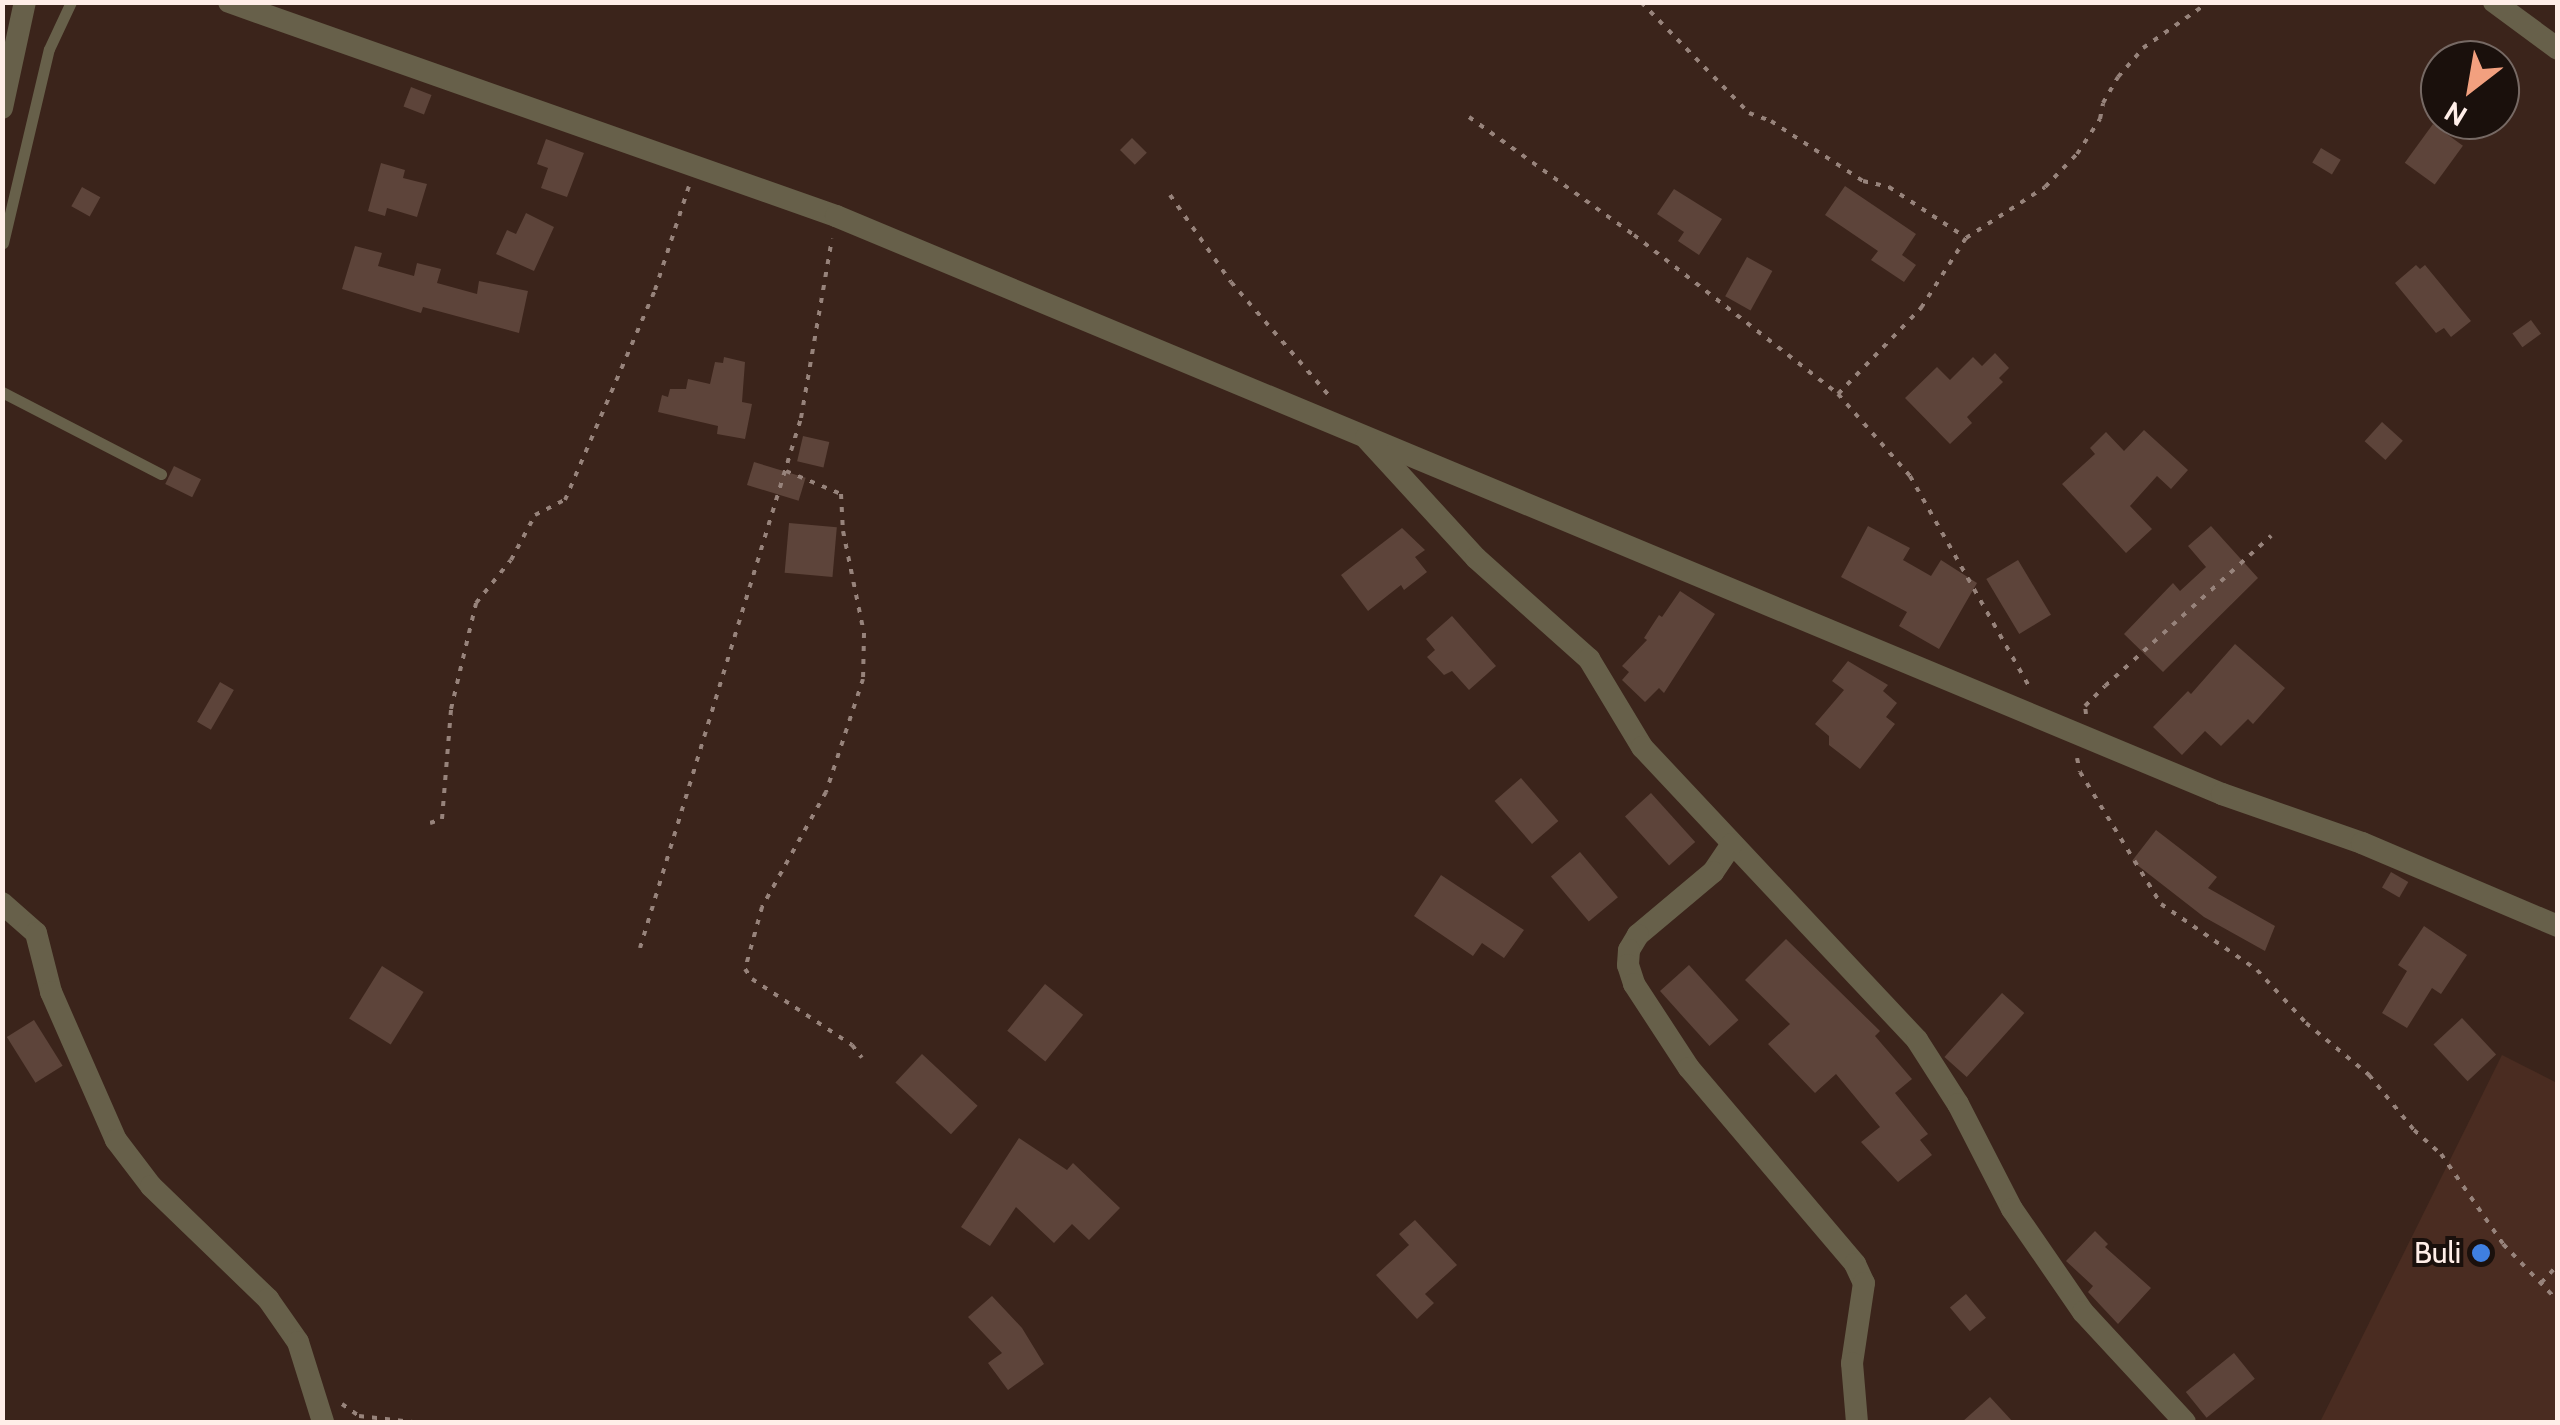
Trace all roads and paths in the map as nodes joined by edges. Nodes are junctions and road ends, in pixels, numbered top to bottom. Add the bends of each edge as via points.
1 (24, 2) edge
2 (72, 2) edge
3 (229, 2) edge
4 (1641, 2) edge
5 (2209, 2) edge
6 (2494, 2) edge
7 (2557, 48) edge
8 (2, 108) edge
9 (1468, 117) dead end
10 (697, 164) junction
11 (1170, 195) dead end
12 (836, 216) junction
13 (1966, 238) junction
14 (3, 243) edge
15 (2, 392) edge
16 (1838, 394) junction
17 (1334, 402) dead end
18 (1360, 431) junction
19 (785, 471) junction
20 (161, 474) dead end
21 (2271, 536) dead end
22 (2069, 728) junction
23 (430, 823) dead end
24 (1732, 844) junction
25 (2, 903) edge
26 (2558, 926) edge
27 (640, 948) dead end
28 (862, 1058) dead end
29 (2558, 1265) edge
30 (2541, 1283) junction
31 (2558, 1301) edge
32 (309, 1381) junction
33 (359, 1416) junction
34 (323, 1422) edge
35 (367, 1422) edge
36 (413, 1422) edge
37 (1857, 1422) edge
38 (2185, 1422) edge

1 - 8 street
2 - 14 lane via 49,49
3 - 10 street
4 - 13 path via 1749,113 1862,180 1889,187
5 - 13 path via 2143,48 2059,174
6 - 7 street
9 - 16 path via 1634,235
10 - 12 street
10 - 23 path via 655,290 565,500 535,515 476,603 451,709 442,819
11 - 17 path via 1231,282
12 - 18 street
12 - 19 path via 802,418
13 - 16 path via 1921,308
15 - 20 lane
16 - 22 path via 1910,476
18 - 22 street
18 - 24 street via 1476,558 1589,659 1642,746
19 - 27 path
19 - 28 path via 841,494 864,633 863,679 826,792 762,907 745,969
21 - 22 path
22 - 26 street
22 - 30 path via 2080,772 2161,904 2256,970 2369,1075 2442,1154 2503,1244
24 - 37 street via 1713,872 1638,935 1628,965 1688,1068 1855,1264 1864,1283 1852,1363
24 - 38 street via 1917,1040 2012,1209 2083,1312
25 - 32 street via 36,933 51,992 116,1140 150,1186 268,1300 298,1342
29 - 30 path
30 - 31 path
32 - 33 path
32 - 34 street
33 - 35 path
33 - 36 path

